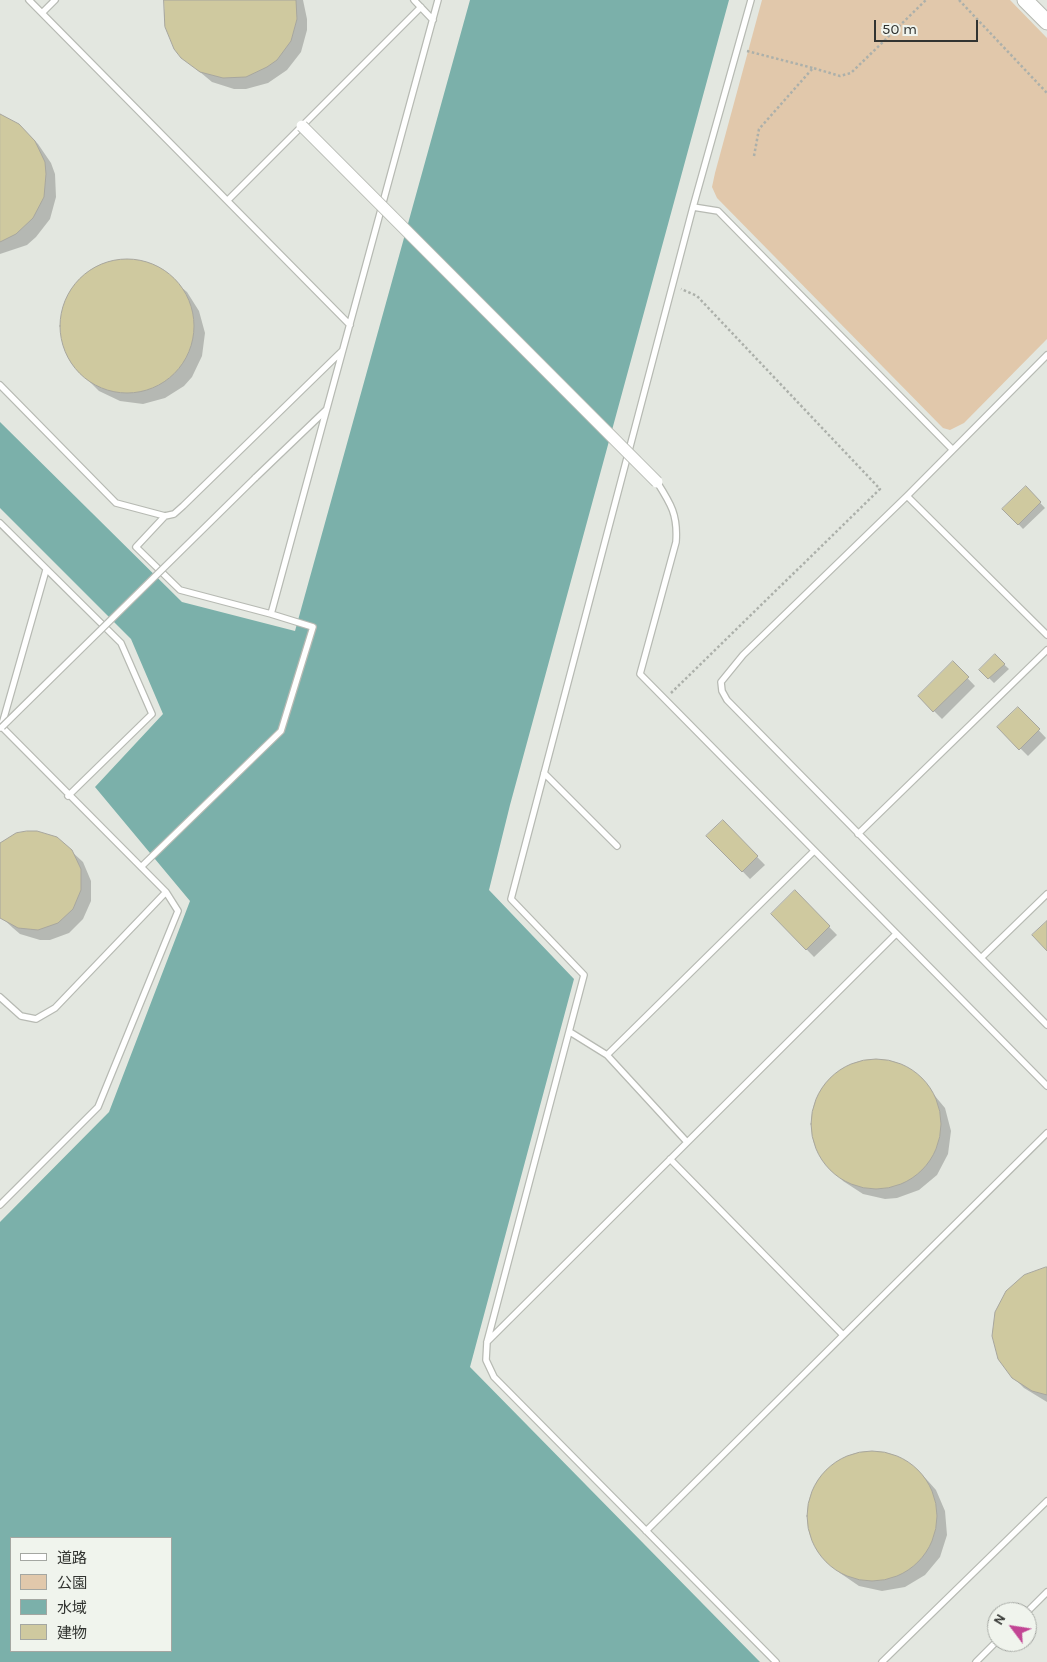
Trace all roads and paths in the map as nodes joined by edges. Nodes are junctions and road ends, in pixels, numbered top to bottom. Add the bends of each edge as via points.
1 (28, 0) edge
2 (55, 0) edge
3 (414, 0) edge
4 (438, 0) edge
5 (751, 0) edge
6 (926, 0) edge
7 (959, 0) edge
8 (1025, 0) edge
9 (421, 7) junction
10 (42, 13) junction
11 (432, 20) junction
12 (1047, 22) edge
13 (737, 49) junction
14 (813, 68) junction
15 (1047, 93) edge
16 (302, 126) junction
17 (754, 156) dead end
18 (228, 200) junction
19 (692, 207) junction
20 (672, 287) junction
21 (350, 325) junction
22 (344, 349) junction
23 (1047, 355) edge
24 (0, 385) edge
25 (328, 409) junction
26 (952, 449) junction
27 (657, 482) joint
28 (907, 496) junction
29 (164, 516) junction
30 (0, 523) edge
31 (46, 570) junction
32 (271, 614) junction
33 (1047, 636) edge
34 (1047, 650) edge
35 (664, 699) junction
36 (1, 728) edge
37 (544, 773) junction
38 (68, 796) junction
39 (858, 834) junction
40 (617, 846) dead end
41 (814, 851) junction
42 (141, 867) junction
43 (166, 892) junction
44 (1047, 894) edge
45 (896, 934) junction
46 (981, 958) junction
47 (1, 1000) edge
48 (1047, 1025) edge
49 (570, 1032) junction
50 (607, 1055) junction
51 (1047, 1086) edge
52 (1047, 1133) edge
53 (687, 1142) junction
54 (670, 1159) junction
55 (0, 1205) edge
56 (843, 1336) junction
57 (486, 1342) junction
58 (1047, 1501) edge
59 (646, 1531) junction
60 (1047, 1592) edge
61 (1037, 1602) edge
62 (987, 1651) edge
63 (776, 1662) edge
64 (882, 1662) edge
65 (976, 1662) edge

1 - 10 lane
2 - 10 lane
3 - 9 lane
4 - 11 lane
5 - 13 lane
6 - 14 path via 851,73 840,76
7 - 15 path
8 - 12 street
9 - 11 lane
9 - 16 lane
10 - 18 lane
11 - 21 lane
13 - 14 path
13 - 19 lane
14 - 17 path via 759,129
16 - 18 lane
16 - 27 street, bridge
18 - 21 lane
19 - 20 lane
19 - 26 lane via 718,211
20 - 35 path via 697,296 880,489
20 - 37 lane
21 - 22 lane
22 - 25 lane
22 - 29 lane via 183,506 174,514
23 - 26 lane
24 - 29 lane via 116,503
25 - 32 lane
25 - 36 lane, bridge
26 - 28 lane
27 - 35 lane via 671,503 677,523 676,542 640,674
28 - 33 lane
28 - 39 lane via 743,655 721,682 727,700
29 - 32 lane via 136,546 180,590
30 - 31 lane
31 - 36 lane
31 - 38 lane via 122,643 152,714
32 - 42 lane via 313,627 281,731
34 - 39 lane
35 - 41 lane
36 - 38 lane
37 - 40 lane
37 - 49 lane via 511,898 584,975
38 - 42 lane
39 - 46 lane
41 - 45 lane
41 - 50 lane
42 - 43 lane
43 - 47 lane via 55,1008 36,1019 21,1016
43 - 55 lane via 178,911 98,1107
44 - 46 lane
45 - 51 lane
45 - 53 lane
46 - 48 lane
49 - 50 lane
49 - 57 lane
50 - 53 lane
52 - 56 lane
53 - 54 lane
54 - 56 lane
54 - 57 lane
56 - 59 lane
57 - 59 lane via 486,1360 494,1377
58 - 64 lane
59 - 63 lane
60 - 61 lane
62 - 65 lane

